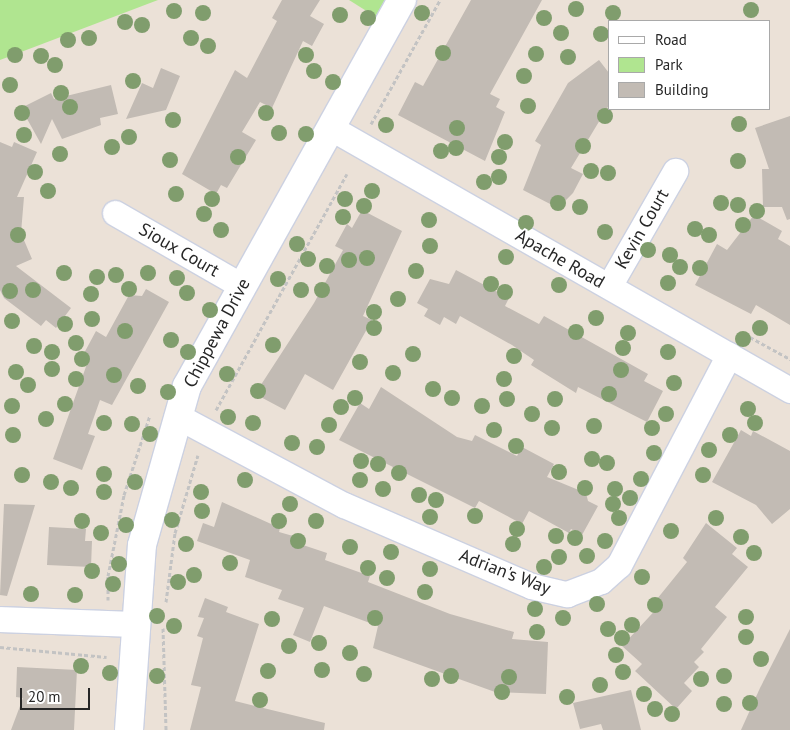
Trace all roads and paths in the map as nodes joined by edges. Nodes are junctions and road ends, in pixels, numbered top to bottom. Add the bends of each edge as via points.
1 (402, 0) edge
2 (440, 0) edge
3 (331, 128) junction
4 (367, 130) dead end
5 (675, 171) dead end
6 (347, 174) dead end
7 (116, 213) dead end
8 (242, 286) junction
9 (609, 286) junction
10 (729, 355) junction
11 (790, 390) edge
12 (214, 413) dead end
13 (178, 416) junction
14 (199, 452) dead end
15 (164, 610) dead end
16 (0, 619) edge
17 (163, 619) dead end
18 (135, 624) junction
19 (0, 647) edge
20 (107, 662) dead end
21 (129, 730) edge
22 (166, 730) edge

1 - 3 street, Chippewa Drive
2 - 4 path
3 - 8 street, Chippewa Drive
3 - 9 street, Apache Road
5 - 9 street, Kevin Court
6 - 12 path
7 - 8 street, Sioux Court
8 - 13 street, Chippewa Drive via 187,386
9 - 10 street, Apache Road
10 - 11 street, Apache Road
10 - 13 street, Adrian's Way via 619,565 601,581 567,594 531,586 344,505
13 - 18 street, Chippewa Drive via 142,545
14 - 15 path via 175,533
16 - 18 street
17 - 22 path
18 - 21 street, Chippewa Drive
19 - 20 path via 106,654

